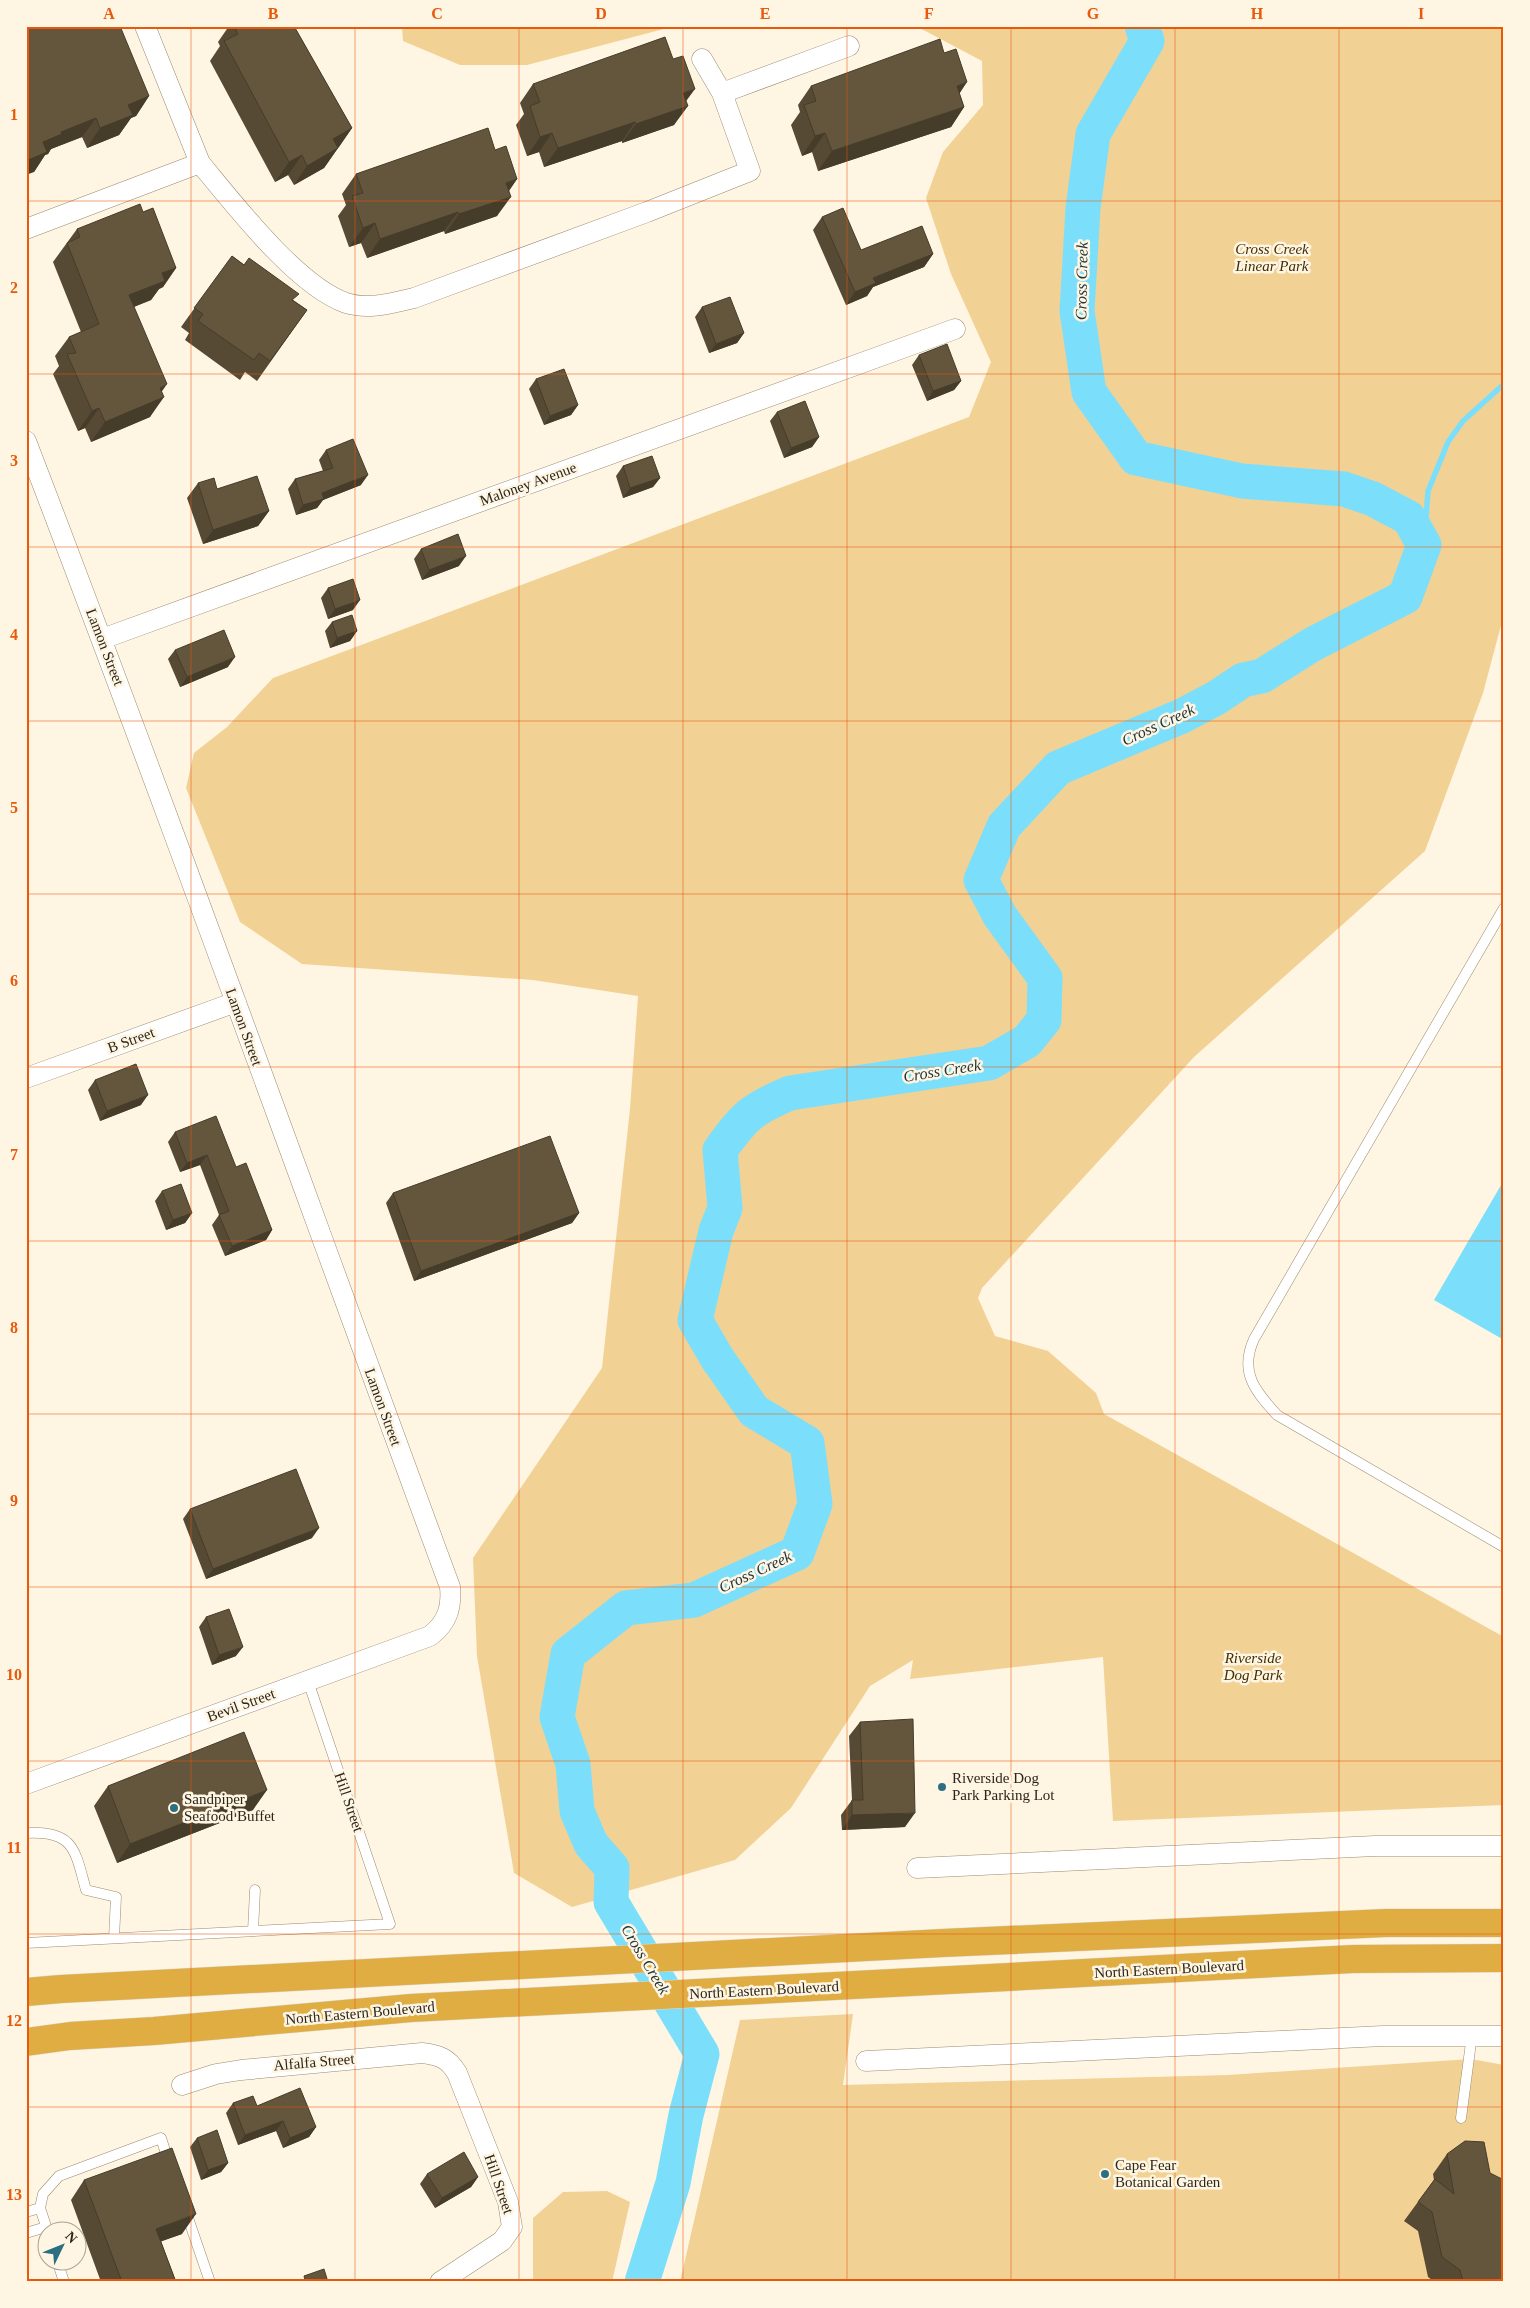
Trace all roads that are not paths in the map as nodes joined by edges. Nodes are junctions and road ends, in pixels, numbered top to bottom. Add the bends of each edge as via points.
1 (145, 26) edge
2 (849, 46) dead end
3 (702, 59) dead end
4 (722, 93) junction
5 (200, 163) junction
6 (26, 229) edge
7 (955, 328) dead end
8 (26, 441) edge
9 (102, 639) junction
10 (1504, 908) edge
11 (236, 1002) junction
12 (26, 1078) edge
13 (1504, 1547) edge
14 (448, 1615) joint
15 (308, 1681) junction
16 (26, 1784) edge
17 (26, 1833) edge
18 (1504, 1846) edge
19 (917, 1868) dead end
20 (255, 1890) dead end
21 (1504, 1923) edge
22 (253, 1931) junction
23 (114, 1938) junction
24 (26, 1943) edge
25 (1504, 1958) edge
26 (26, 1992) edge
27 (1472, 2036) junction
28 (1504, 2036) edge
29 (26, 2042) edge
30 (446, 2059) joint
31 (866, 2061) dead end
32 (182, 2085) dead end
33 (1461, 2118) dead end
34 (173, 2174) edge
35 (182, 2201) edge
36 (40, 2208) junction
37 (26, 2212) edge
38 (44, 2220) edge
39 (60, 2270) edge
40 (64, 2282) edge
41 (210, 2282) edge
42 (440, 2282) edge

1 - 5 street
2 - 4 street
3 - 4 street
4 - 5 street via 750,171 414,298 383,305 346,302 322,290 292,267
5 - 6 street
7 - 9 street, Maloney Avenue
8 - 9 street, Lamon Street
9 - 11 street, Lamon Street
10 - 13 lane via 1247,1353 1252,1383 1277,1415
11 - 12 street, B Street
11 - 14 street, Lamon Street via 450,1587
14 - 15 street, Bevil Street via 441,1628 430,1636
15 - 16 street, Bevil Street
15 - 22 lane, Hill Street via 390,1924
17 - 23 lane via 46,1832 64,1839 75,1851 86,1890 116,1897
18 - 19 street via 1375,1846
20 - 22 lane
21 - 26 highway via 1386,1923 813,1949
22 - 23 lane
23 - 24 lane
25 - 29 highway, North Eastern Boulevard via 1353,1959 411,2008
27 - 28 street
27 - 31 street via 1383,2036
27 - 33 lane
30 - 32 street, Alfalfa Street via 422,2053 271,2066 216,2074
30 - 42 street, Hill Street via 457,2074 508,2202 512,2227 502,2240
34 - 36 lane via 161,2138 59,2176 43,2194
35 - 41 lane
36 - 37 lane
36 - 38 lane
39 - 40 lane

